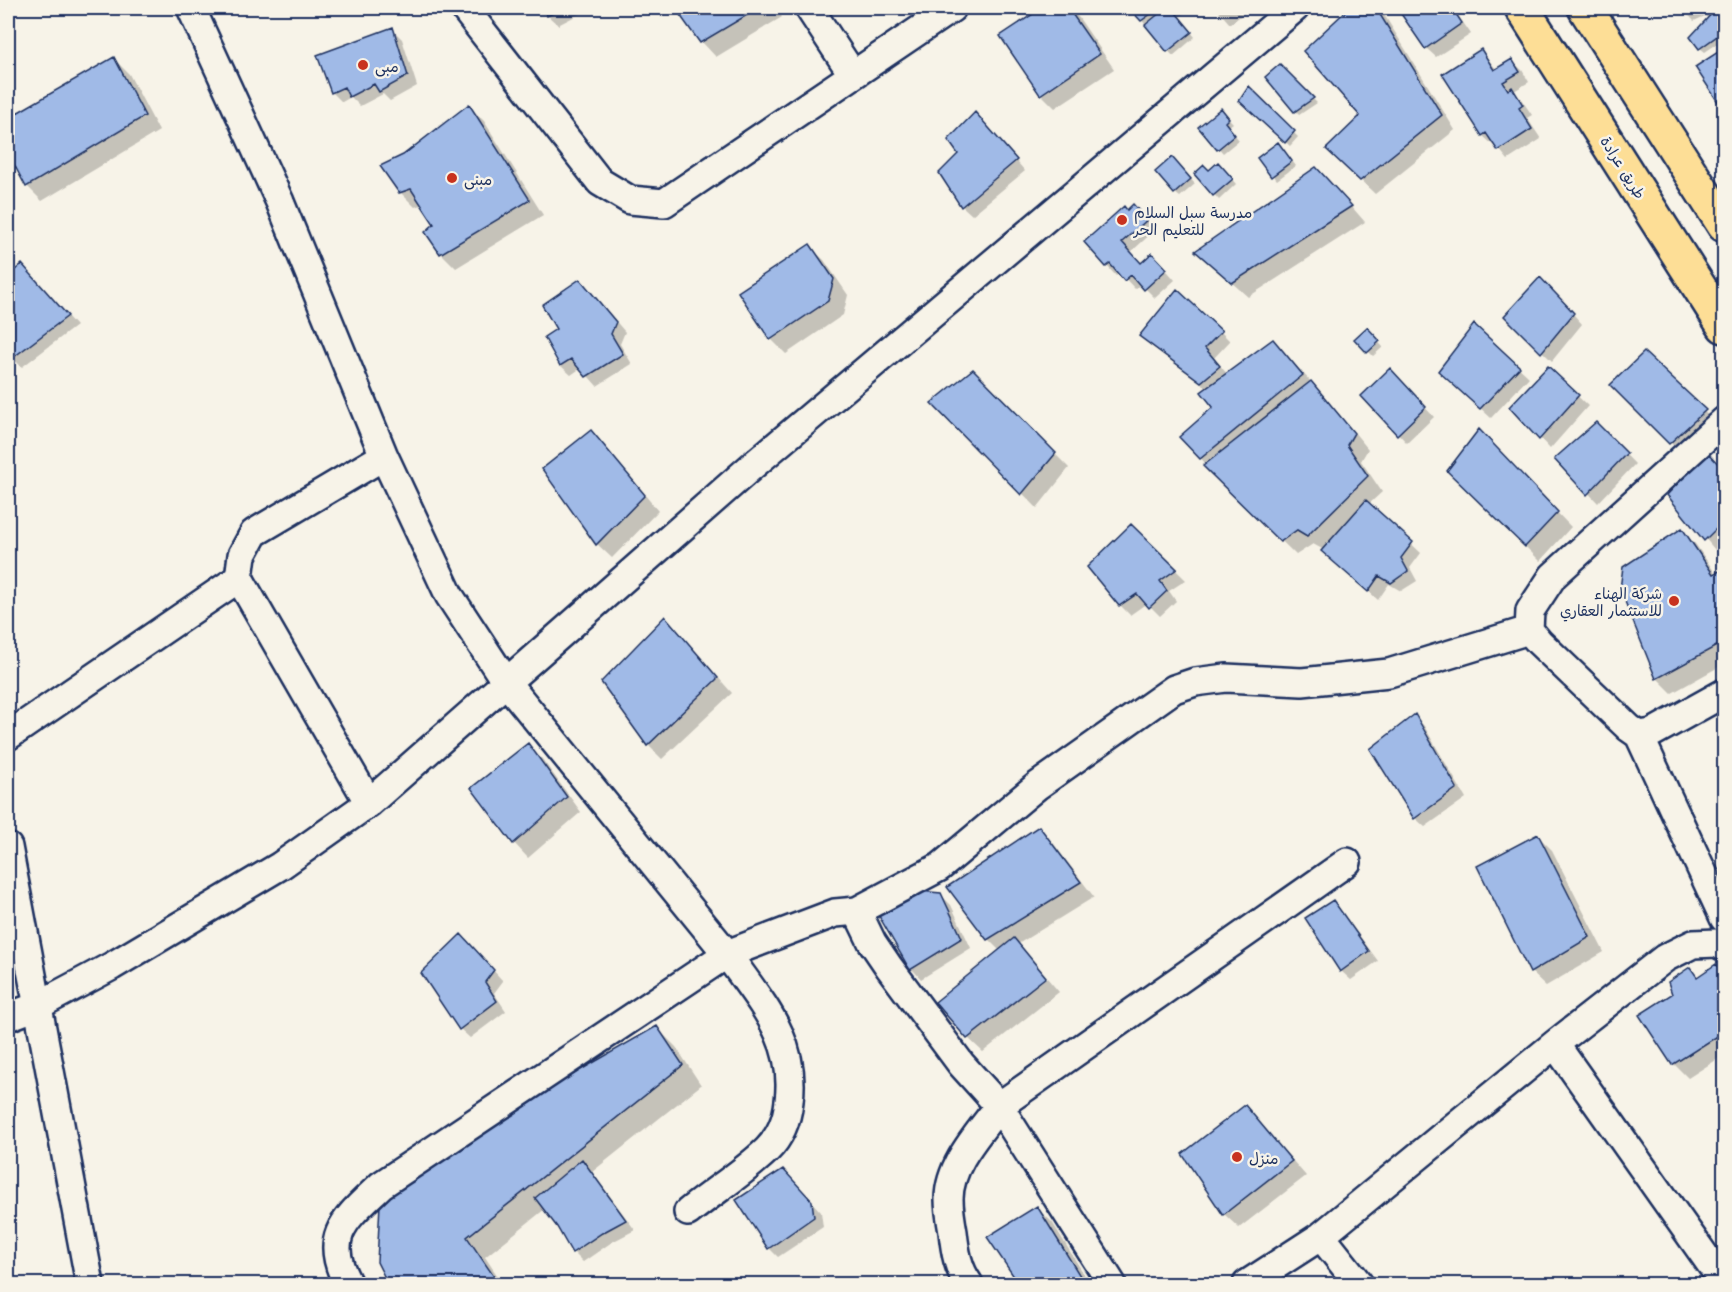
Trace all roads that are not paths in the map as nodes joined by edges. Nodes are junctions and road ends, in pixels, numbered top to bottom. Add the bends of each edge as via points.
1 (191, 8) edge
2 (464, 8) edge
3 (809, 8) edge
4 (952, 8) edge
5 (1295, 8) edge
6 (1522, 8) edge
7 (1585, 8) edge
8 (853, 75) junction
9 (1636, 87) junction
10 (1591, 115) junction
11 (1725, 225) edge
12 (1725, 326) edge
13 (1725, 421) edge
14 (384, 456) junction
15 (239, 578) junction
16 (1529, 630) junction
17 (506, 682) junction
18 (1725, 693) edge
19 (1639, 735) junction
20 (8, 736) edge
21 (369, 803) junction
22 (8, 847) edge
23 (1347, 862) dead end
24 (857, 911) junction
25 (1725, 918) edge
26 (1725, 947) edge
27 (727, 954) junction
28 (37, 1006) junction
29 (8, 1017) edge
30 (1554, 1044) junction
31 (999, 1106) junction
32 (688, 1212) dead end
33 (1321, 1236) junction
34 (1725, 1283) edge
35 (90, 1284) edge
36 (348, 1284) edge
37 (969, 1284) edge
38 (1112, 1284) edge
39 (1247, 1284) edge
40 (1359, 1284) edge

1 - 14 street via 280,202
2 - 8 street via 600,182 630,201 664,203
3 - 8 street
4 - 8 street
5 - 17 street via 751,467
6 - 10 main road, طريق عرادة
7 - 9 main road
9 - 10 main road
9 - 11 main road
10 - 12 main road, طريق عرادة
13 - 16 street via 1552,576 1530,611
14 - 15 street via 254,533 242,555
14 - 17 street via 449,595
15 - 20 street
15 - 21 street
16 - 19 street
16 - 24 street via 1389,673 1302,682 1226,678 1174,689 1037,786 940,867
17 - 21 street
17 - 27 street
18 - 19 street via 1652,733
19 - 25 street
21 - 28 street via 280,866
22 - 28 street
23 - 31 street
24 - 27 street via 835,913
24 - 31 street via 872,942 896,976 961,1064
26 - 30 street via 1718,943 1693,944 1665,958
27 - 32 street via 772,1019 786,1047 791,1083 787,1115 781,1132 768,1149
27 - 36 street via 381,1185 344,1221 336,1244 341,1272
28 - 29 street
28 - 35 street
30 - 33 street
30 - 34 street
31 - 37 street via 964,1155 949,1198 954,1243 961,1273
31 - 38 street
33 - 39 street
33 - 40 street

